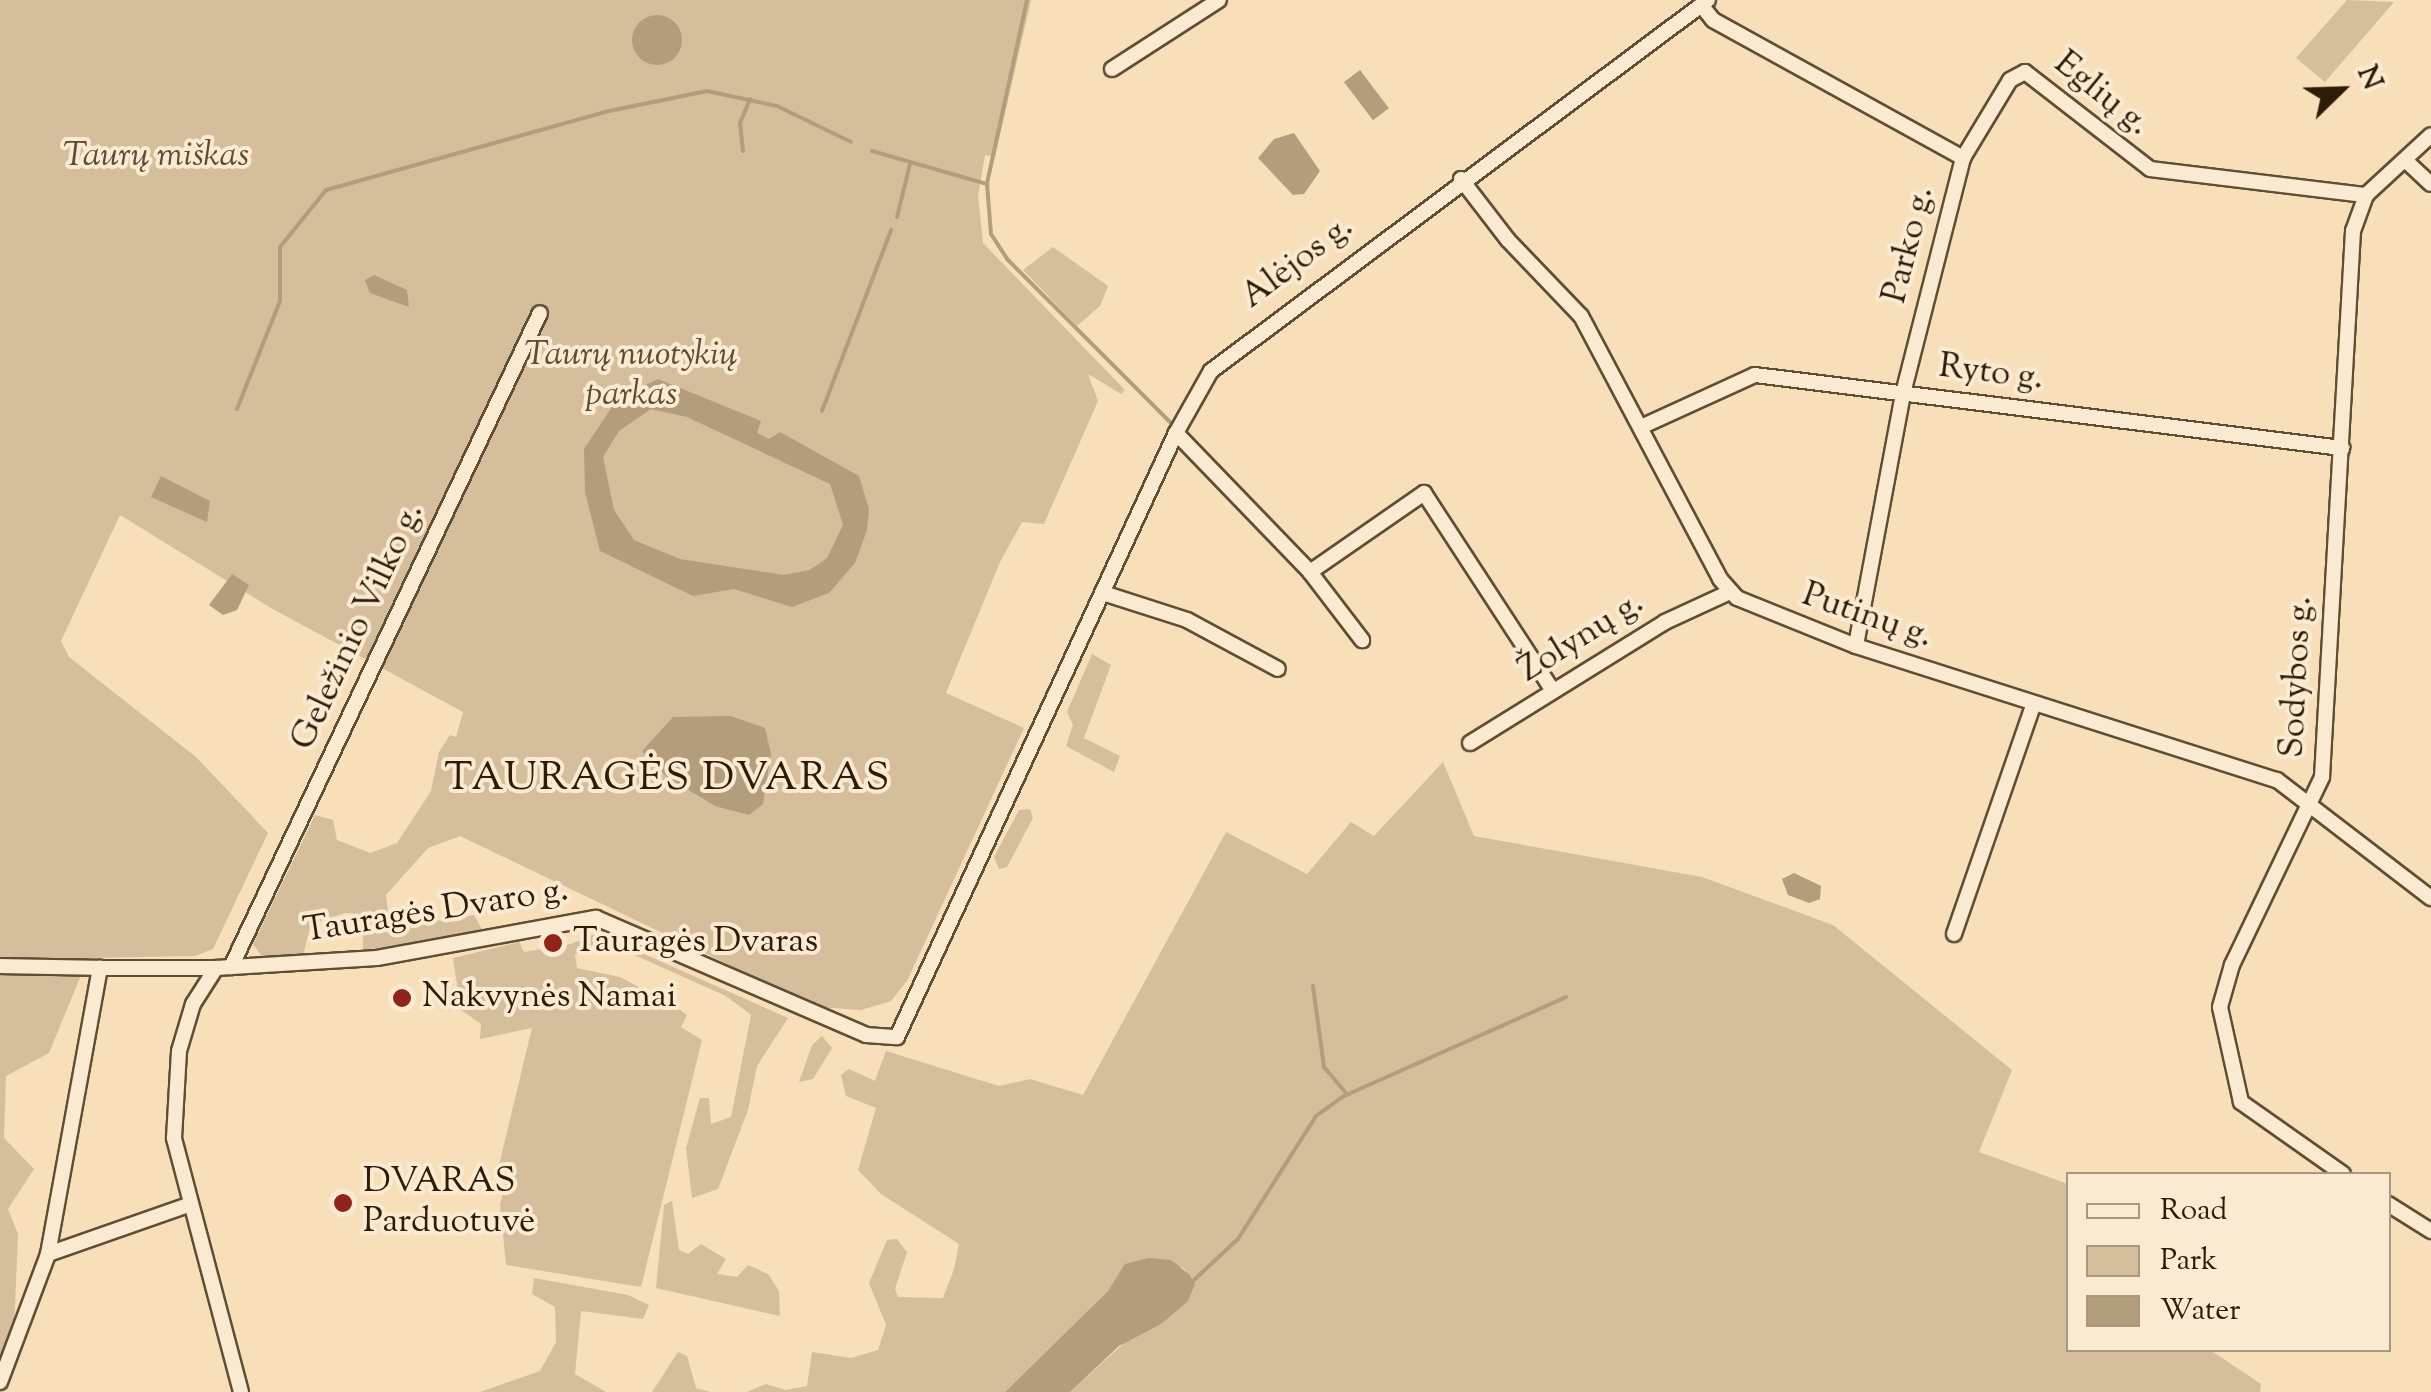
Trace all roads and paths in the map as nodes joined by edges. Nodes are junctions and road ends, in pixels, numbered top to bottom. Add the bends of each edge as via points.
1 (1218, 0) edge
2 (1680, 0) edge
3 (1700, 6) edge
4 (1112, 69) dead end
5 (2431, 135) edge
6 (1963, 158) junction
7 (2405, 160) junction
8 (1462, 180) junction
9 (2431, 184) edge
10 (2366, 195) junction
11 (540, 313) dead end
12 (1902, 394) junction
13 (1642, 426) junction
14 (1176, 434) junction
15 (2342, 448) junction
16 (1310, 572) junction
17 (1730, 592) junction
18 (1103, 593) junction
19 (1362, 640) dead end
20 (1856, 646) junction
21 (1278, 669) dead end
22 (1553, 691) junction
23 (2034, 704) junction
24 (1470, 744) dead end
25 (2314, 806) junction
26 (2431, 898) edge
27 (1954, 934) dead end
28 (0, 966) edge
29 (100, 968) junction
30 (223, 968) junction
31 (2340, 1172) edge
32 (188, 1204) junction
33 (2391, 1206) edge
34 (2431, 1231) edge
35 (48, 1254) junction
36 (0, 1382) edge
37 (241, 1392) edge

1 - 4 street
2 - 3 street, Parko g.
3 - 6 street, Parko g. via 1751,42
3 - 8 street, Alėjos g.
5 - 7 street
6 - 10 street, Eglių g. via 2010,80 2025,72 2150,169
6 - 12 street, Parko g.
7 - 9 street
7 - 10 street
8 - 13 street via 1581,316
8 - 14 street, Alėjos g. via 1222,358
10 - 15 street, Sodybos g. via 2353,231
11 - 30 street, Geležinio Vilko g.
12 - 13 street, Ryto g. via 1755,375
12 - 15 street, Ryto g.
12 - 20 street, Parko g.
13 - 17 street
14 - 16 street
14 - 18 street, Tauragės Dvaro g.
15 - 25 street, Sodybos g. via 2322,777
16 - 19 street
16 - 22 street via 1424,493
17 - 20 street, Putinų g. via 1765,614
17 - 22 street, Žolynų g. via 1666,622
18 - 21 street via 1187,620
18 - 30 street, Tauragės Dvaro g. via 897,1037 866,1035 596,918 377,958
20 - 23 street, Putinų g.
22 - 24 street, Žolynų g.
23 - 25 street, Putinų g. via 2258,772
23 - 27 street
25 - 26 street, Putinų g.
25 - 31 street, Sodybos g. via 2232,965 2220,1007 2241,1102
28 - 29 street
29 - 30 street
29 - 35 street
30 - 32 street via 193,1004 175,1076 174,1138
32 - 35 street
32 - 37 street via 220,1299
33 - 34 street
35 - 36 street

